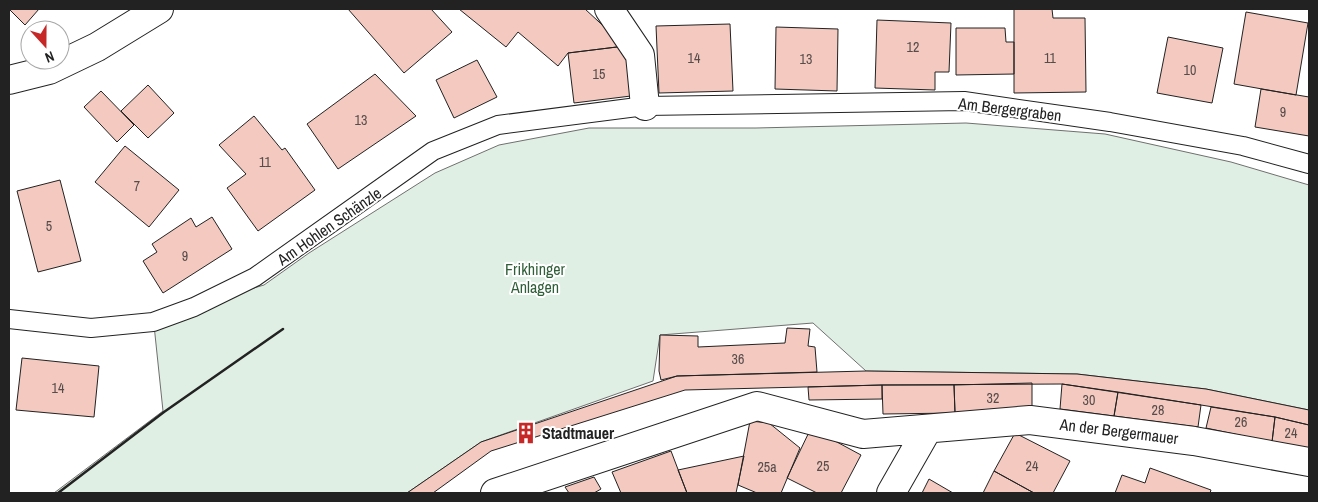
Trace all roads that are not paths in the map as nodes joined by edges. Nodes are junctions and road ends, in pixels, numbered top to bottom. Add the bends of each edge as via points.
1 (160, 9) edge
2 (609, 9) edge
3 (9, 80) edge
4 (645, 106) junction
5 (1309, 164) edge
6 (9, 319) edge
7 (927, 430) junction
8 (1309, 462) edge
9 (495, 493) edge
10 (891, 493) edge

1 - 3 street via 89,51 49,70
2 - 4 street via 640,55
4 - 5 lane, Am Bergergraben via 964,101 1110,122 1243,146
4 - 6 lane, Am Hohlen Schänzle via 498,125 433,151 255,277 194,307 153,322 91,328
7 - 8 street, An der Bergermauer via 1030,420 1194,441
7 - 9 street, An der Bergermauer via 863,434 757,406
7 - 10 street

